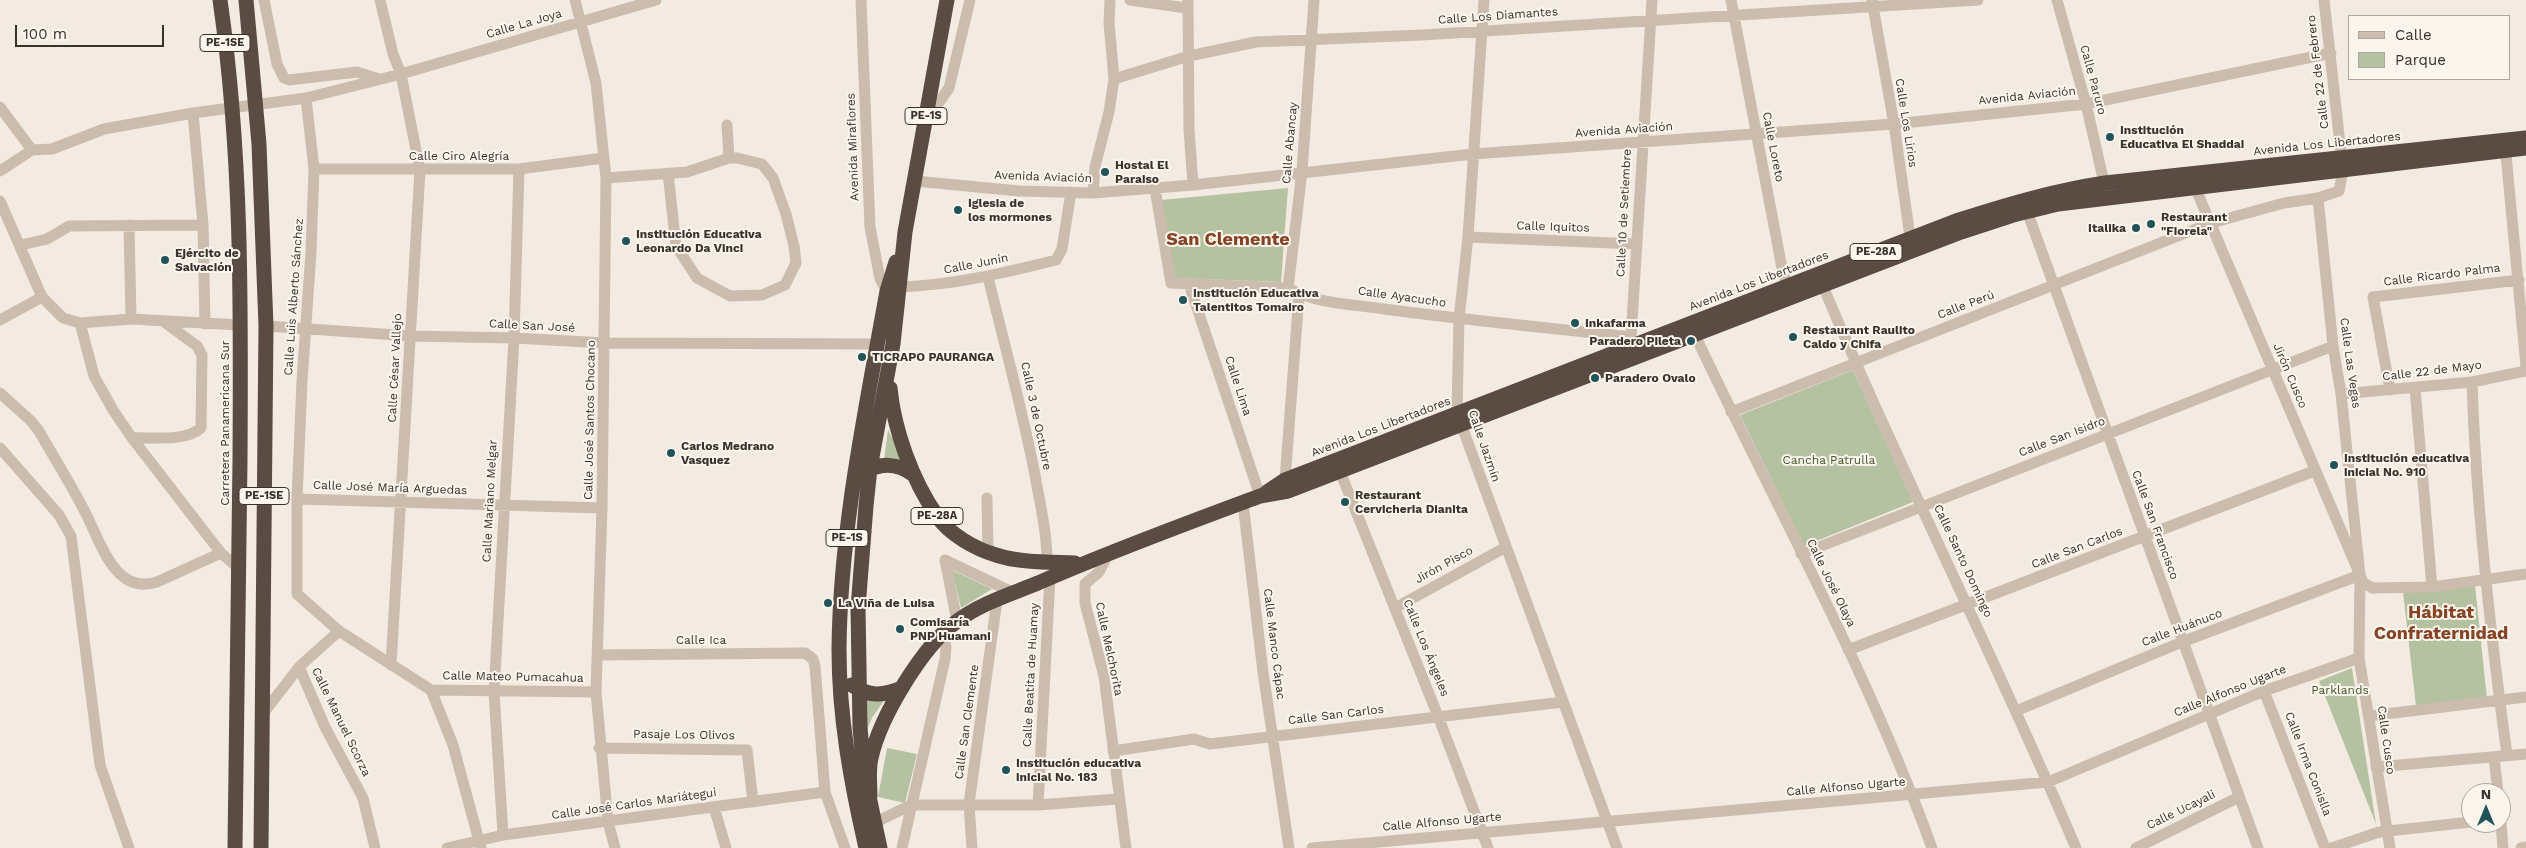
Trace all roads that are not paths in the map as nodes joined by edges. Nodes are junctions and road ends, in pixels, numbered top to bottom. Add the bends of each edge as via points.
1 (220, 0) edge
2 (246, 0) edge
3 (264, 0) edge
4 (380, 0) edge
5 (575, 0) edge
6 (656, 0) edge
7 (861, 0) edge
8 (947, 0) edge
9 (970, 0) edge
10 (1110, 0) edge
11 (1130, 0) edge
12 (1314, 0) edge
13 (1484, 0) edge
14 (1652, 0) edge
15 (1731, 0) edge
16 (1978, 0) edge
17 (2057, 0) edge
18 (2324, 0) edge
19 (1188, 4) edge
20 (1873, 4) edge
21 (1734, 15) junction
22 (1651, 20) junction
23 (580, 21) junction
24 (1482, 30) junction
25 (1312, 40) junction
26 (2331, 53) junction
27 (1189, 56) junction
28 (401, 74) junction
29 (379, 79) junction
30 (1114, 79) junction
31 (306, 98) junction
32 (2086, 104) junction
33 (0, 107) edge
34 (927, 112) junction
35 (193, 113) junction
36 (1894, 124) junction
37 (727, 125) dead end
38 (1756, 133) junction
39 (2526, 138) edge
40 (1642, 143) junction
41 (2505, 145) junction
42 (2526, 148) edge
43 (32, 150) junction
44 (1474, 154) junction
45 (604, 158) junction
46 (730, 158) junction
47 (2343, 164) junction
48 (314, 169) junction
49 (519, 169) junction
50 (420, 170) junction
51 (0, 171) edge
52 (1302, 172) junction
53 (668, 173) junction
54 (606, 178) junction
55 (914, 181) junction
56 (1193, 185) junction
57 (2195, 187) junction
58 (1155, 189) junction
59 (2106, 190) junction
60 (1071, 192) junction
61 (1093, 193) junction
62 (2318, 198) junction
63 (0, 201) edge
64 (2027, 211) junction
65 (2211, 223) junction
66 (203, 225) junction
67 (129, 226) junction
68 (1468, 237) junction
69 (1637, 244) junction
70 (21, 245) junction
71 (1911, 245) junction
72 (988, 277) junction
73 (2519, 280) junction
74 (1189, 284) junction
75 (1823, 286) junction
76 (2053, 286) junction
77 (1288, 288) junction
78 (894, 289) junction
79 (1789, 292) junction
80 (1299, 295) junction
81 (42, 297) junction
82 (131, 319) junction
83 (1459, 319) junction
84 (0, 320) edge
85 (163, 321) junction
86 (80, 323) junction
87 (205, 324) junction
88 (240, 324) junction
89 (266, 326) junction
90 (306, 328) junction
91 (1695, 335) junction
92 (411, 336) junction
93 (514, 338) junction
94 (605, 343) junction
95 (878, 344) junction
96 (1635, 346) junction
97 (2333, 346) junction
98 (1855, 363) junction
99 (2526, 366) edge
100 (2272, 368) junction
101 (889, 370) junction
102 (2526, 371) edge
103 (2472, 382) junction
104 (2415, 388) junction
105 (2390, 390) junction
106 (0, 393) edge
107 (2341, 394) junction
108 (1731, 412) junction
109 (1459, 419) junction
110 (2108, 434) junction
111 (132, 438) junction
112 (0, 448) edge
113 (1338, 466) junction
114 (870, 468) junction
115 (2314, 471) junction
116 (914, 475) junction
117 (854, 479) junction
118 (1285, 480) junction
119 (1260, 496) junction
120 (987, 498) dead end
121 (297, 499) junction
122 (401, 502) junction
123 (1243, 503) junction
124 (503, 505) junction
125 (1922, 505) junction
126 (602, 508) junction
127 (2144, 537) junction
128 (1506, 547) junction
129 (988, 552) junction
130 (221, 553) junction
131 (1109, 553) junction
132 (1801, 554) junction
133 (239, 569) junction
134 (1046, 574) junction
135 (2526, 574) edge
136 (2360, 575) junction
137 (2486, 580) junction
138 (2432, 587) junction
139 (1014, 592) junction
140 (997, 600) junction
141 (1968, 605) junction
142 (1395, 608) junction
143 (957, 621) junction
144 (339, 631) junction
145 (943, 633) junction
146 (2182, 642) junction
147 (1848, 650) junction
148 (598, 655) junction
149 (2359, 658) junction
150 (391, 665) junction
151 (299, 667) junction
152 (841, 677) junction
153 (902, 688) junction
154 (430, 690) junction
155 (859, 690) junction
156 (2264, 690) junction
157 (494, 692) junction
158 (596, 692) junction
159 (2526, 698) edge
160 (2500, 700) junction
161 (1563, 702) junction
162 (2016, 711) junction
163 (2209, 714) junction
164 (262, 715) junction
165 (1438, 716) junction
166 (2369, 716) junction
167 (1272, 737) junction
168 (599, 748) junction
169 (1114, 751) junction
170 (2526, 754) edge
171 (2507, 755) junction
172 (2494, 757) junction
173 (2376, 767) junction
174 (2048, 782) junction
175 (2497, 783) edge
176 (826, 792) junction
177 (1913, 795) junction
178 (870, 796) junction
179 (2239, 797) junction
180 (1118, 799) junction
181 (753, 802) junction
182 (969, 804) junction
183 (912, 805) junction
184 (1038, 805) junction
185 (714, 807) junction
186 (1608, 820) junction
187 (608, 822) junction
188 (876, 822) junction
189 (2461, 823) edge
190 (2387, 831) junction
191 (1482, 832) junction
192 (2502, 833) edge
193 (503, 835) junction
194 (480, 844) edge
195 (2526, 847) edge
196 (129, 848) edge
197 (236, 848) edge
198 (260, 848) edge
199 (375, 848) edge
200 (447, 848) edge
201 (615, 848) edge
202 (726, 848) edge
203 (845, 848) edge
204 (866, 848) edge
205 (880, 848) edge
206 (902, 848) edge
207 (972, 848) edge
208 (1126, 848) edge
209 (1289, 848) edge
210 (1312, 848) edge
211 (1488, 848) edge
212 (1617, 848) edge
213 (1932, 848) edge
214 (2076, 848) edge
215 (2136, 848) edge
216 (2258, 848) edge
217 (2325, 848) edge
218 (2332, 848) edge
219 (2390, 848) edge
220 (2504, 848) edge
221 (2521, 848) edge

1 - 88 highway, Carretera Panamericana Sur / PE-1SE via 235,147
2 - 89 highway, PE-1SE via 260,144
3 - 29 street via 277,64 284,78 357,72
4 - 28 street, Calle César Vallejo
5 - 23 street, Calle José Santos Chocano
6 - 23 street, Calle La Joya
7 - 78 street, Avenida Miraflores via 870,227 880,279
8 - 34 highway, PE-1S
9 - 34 street via 949,88
10 - 30 street
11 - 19 street
12 - 25 street, Calle Abancay
13 - 24 street, Calle Jazmín
14 - 22 street, Calle 10 de Setiembre
15 - 21 street, Calle Loreto
16 - 20 street, Calle Los Diamantes
17 - 32 street, Calle Paruro
18 - 26 street, Calle 22 de Febrero
19 - 27 street
20 - 21 street, Calle Los Diamantes
20 - 36 street, Calle Los Lirios
21 - 22 street, Calle Los Diamantes
21 - 38 street, Calle Loreto
22 - 24 street, Calle Los Diamantes
22 - 40 street, Calle 10 de Setiembre
23 - 28 street, Calle La Joya
23 - 45 street, Calle José Santos Chocano via 596,83
24 - 25 street, Calle Los Diamantes
24 - 44 street, Calle Jazmín
25 - 27 street, Calle Los Diamantes via 1256,42
25 - 52 street, Calle Abancay
26 - 32 street, Avenida Aviación
26 - 47 street, Calle 22 de Febrero
27 - 30 street, Calle Los Diamantes
27 - 56 street via 1188,129
28 - 29 street, Calle La Joya
28 - 50 street, Calle César Vallejo
29 - 31 street, Calle La Joya
30 - 61 street via 1095,167
31 - 35 street, Calle La Joya
31 - 48 street, Calle Luis Alberto Sánchez
32 - 36 street, Avenida Aviación
32 - 59 street, Calle Paruro
33 - 43 street
34 - 55 highway, PE-1S
35 - 43 street, Calle La Joya via 104,129 52,149
35 - 66 street
36 - 38 street, Avenida Aviación
36 - 71 street, Calle Los Lirios
37 - 46 street
38 - 40 street, Avenida Aviación
38 - 79 street, Calle Loreto
39 - 41 highway, Avenida Los Libertadores / PE-28A
40 - 44 street, Avenida Aviación
40 - 69 street, Calle 10 de Setiembre
41 - 42 highway, Avenida Los Libertadores / PE-28A
41 - 47 highway, Avenida Los Libertadores / PE-28A
41 - 73 street
43 - 51 street
44 - 52 street, Avenida Aviación
44 - 68 street, Calle Jazmín
45 - 49 street, Calle Ciro Alegría
45 - 54 street, Calle José Santos Chocano
46 - 53 street via 708,167
46 - 53 street via 762,164 773,178 794,246 796,263 785,285 762,294 730,296 697,278 676,246
47 - 57 highway, Avenida Los Libertadores / PE-28A
47 - 59 highway, Avenida Los Libertadores / PE-28A
47 - 62 street via 2339,191
48 - 50 street, Calle Ciro Alegría
48 - 90 street, Calle Luis Alberto Sánchez
49 - 50 street, Calle Ciro Alegría
49 - 93 street, Calle Mariano Melgar
50 - 92 street, Calle César Vallejo
52 - 56 street, Avenida Aviación
52 - 77 street, Calle Abancay
53 - 54 street
54 - 94 street, Calle José Santos Chocano
55 - 60 street, Avenida Aviación via 1019,191
55 - 78 highway, PE-1S
56 - 58 street, Avenida Aviación
57 - 59 highway, Avenida Los Libertadores / PE-28A
57 - 65 street, Jirón Cusco
58 - 61 street, Avenida Aviación
58 - 74 street via 1170,284
59 - 64 highway, Avenida Los Libertadores / PE-28A
59 - 71 highway, Avenida Los Libertadores / PE-28A via 2056,191 2010,203
60 - 61 street, Avenida Aviación
60 - 72 street, Calle Junín via 1062,249 1056,260
62 - 65 street, Calle Perú via 2284,203
62 - 97 street, Calle Las Vegas
63 - 70 street
64 - 71 highway, Avenida Los Libertadores / PE-28A
64 - 76 street, Calle San Francisco
65 - 76 street, Calle Perú
65 - 100 street, Jirón Cusco
66 - 67 street
66 - 87 street
67 - 70 street via 69,226 46,239
67 - 82 street
68 - 69 street, Calle Iquitos
68 - 83 street, Calle Jazmín
69 - 96 street, Calle 10 de Setiembre
70 - 81 street
71 - 75 highway, Avenida Los Libertadores / PE-28A
71 - 79 highway, Avenida Los Libertadores / PE-28A
72 - 78 street, Calle Junín
72 - 134 street, Calle 3 de Octubre via 1031,456 1047,541
73 - 99 street
73 - 105 street, Calle Ricardo Palma via 2373,297
74 - 77 street
74 - 119 street, Calle Lima
75 - 79 highway, Avenida Los Libertadores / PE-28A
75 - 98 street, Calle Santo Domingo
76 - 98 street, Calle Perú
76 - 110 street, Calle San Francisco
77 - 80 street, Calle Ayacucho
78 - 95 highway, PE-1S
78 - 101 highway, PE-1S
79 - 91 highway, Avenida Los Libertadores / PE-28A
79 - 96 highway, Avenida Los Libertadores / PE-28A
80 - 83 street, Calle Ayacucho
80 - 118 street
81 - 84 street
81 - 86 street via 63,318
82 - 85 street
82 - 86 street
83 - 96 street, Calle Ayacucho
83 - 109 street, Calle Jazmín
85 - 87 street
85 - 111 street via 197,346 202,355 201,428 182,436
86 - 111 street via 94,376
87 - 88 street
88 - 133 highway, Carretera Panamericana Sur / PE-1SE
89 - 90 street, Calle San José
89 - 164 highway, PE-1SE
90 - 92 street, Calle San José
90 - 121 street, Calle Luis Alberto Sánchez
91 - 96 highway, Avenida Los Libertadores / PE-28A
91 - 108 street, Calle José Olaya
92 - 93 street, Calle San José
92 - 122 street, Calle César Vallejo
93 - 94 street, Calle San José
93 - 124 street, Calle Mariano Melgar
94 - 95 street, Calle San José
94 - 126 street, Calle José Santos Chocano
95 - 117 highway, PE-1S
96 - 109 highway, Avenida Los Libertadores / PE-28A
97 - 100 street, Calle San Isidro
97 - 107 street, Calle Las Vegas
98 - 108 street, Calle Perú
98 - 125 street, Calle Santo Domingo
100 - 110 street, Calle San Isidro
100 - 115 street, Jirón Cusco
101 - 114 highway, PE-1S
101 - 116 highway, PE-28A via 892,410
102 - 103 street, Calle 22 de Mayo
103 - 104 street, Calle 22 de Mayo
103 - 137 street via 2474,448
104 - 105 street, Calle 22 de Mayo
104 - 138 street
105 - 107 street, Calle 22 de Mayo
106 - 130 street via 39,431 86,513 100,549 114,568 135,584 157,582
107 - 136 street, Calle Las Vegas
108 - 132 street, Calle José Olaya
109 - 113 highway, Avenida Los Libertadores / PE-28A
109 - 128 street, Calle Jazmín
110 - 125 street, Calle San Isidro
110 - 127 street, Calle San Francisco
111 - 130 street
112 - 196 street via 54,508 71,536 100,765
113 - 118 highway, Avenida Los Libertadores / PE-28A
113 - 119 highway, Avenida Los Libertadores / PE-28A via 1288,491
113 - 142 street, Calle Los Ángeles
114 - 116 highway via 896,466
114 - 117 highway
114 - 155 highway, PE-1S via 858,608
115 - 127 street, Calle San Carlos
115 - 136 street, Jirón Cusco
116 - 129 highway, PE-28A via 937,517 962,540
117 - 152 highway, PE-1S via 841,608
118 - 119 highway, Avenida Los Libertadores / PE-28A
119 - 123 highway, Avenida Los Libertadores / PE-28A
120 - 129 street
121 - 122 street, Calle José María Arguedas
121 - 144 street, Calle Luis Alberto Sánchez via 297,594
122 - 124 street, Calle José María Arguedas
122 - 150 street, Calle César Vallejo
123 - 131 highway, Avenida Los Libertadores / PE-28A
123 - 167 street, Calle Manco Cápac
124 - 126 street, Calle José María Arguedas
124 - 157 street, Calle Mariano Melgar
125 - 132 street, Calle San Isidro
125 - 141 street, Calle Santo Domingo
126 - 148 street, Calle José Santos Chocano
127 - 141 street, Calle San Carlos
127 - 146 street, Calle San Francisco
128 - 142 street, Jirón Pisco
128 - 161 street, Calle Jazmín
129 - 134 highway, PE-28A
130 - 133 street
131 - 134 highway, Avenida Los Libertadores / PE-28A
131 - 169 street, Calle Melchorita via 1099,572 1085,584 1085,603 1104,676
132 - 147 street, Calle José Olaya
133 - 197 highway, Carretera Panamericana Sur / PE-1SE
134 - 139 highway, Avenida Los Libertadores / PE-28A
134 - 184 street, Calle Beatita de Huamay
135 - 137 street
136 - 138 street via 2363,582 2372,588
136 - 146 street, Calle Huánuco
136 - 149 street, Calle Cusco
137 - 138 street
137 - 160 street
139 - 140 highway, Avenida Los Libertadores / PE-28A
139 - 143 street via 945,560
140 - 143 highway, Avenida Los Libertadores / PE-28A
140 - 182 street, Calle San Clemente
141 - 147 street, Calle San Carlos
141 - 162 street, Calle Santo Domingo
142 - 165 street, Calle Los Ángeles
143 - 145 highway, Avenida Los Libertadores / PE-28A
144 - 150 street
144 - 151 street
145 - 153 highway, Avenida Los Libertadores / PE-28A
145 - 183 street via 945,659
146 - 162 street, Calle Huánuco
146 - 163 street, Calle San Francisco
147 - 177 street, Calle José Olaya
148 - 158 street, Calle José Santos Chocano
148 - 176 street, Calle Ica via 805,653 813,659 815,666
149 - 156 street, Calle Alfonso Ugarte
149 - 166 street, Calle Cusco
150 - 154 street
151 - 164 street, Calle Manuel Scorza
151 - 199 street, Calle Manuel Scorza via 325,727 362,798
152 - 155 highway
152 - 204 highway, PE-1S via 847,754
153 - 155 highway via 881,694
153 - 178 highway, Avenida Los Libertadores / PE-28A via 874,745 869,773
154 - 157 street, Calle Mateo Pumacahua
154 - 194 street via 453,745
155 - 178 highway, PE-1S via 864,773
156 - 163 street, Calle Alfonso Ugarte
156 - 217 street, Calle Irma Conislla
157 - 158 street, Calle Mateo Pumacahua
157 - 193 street, Calle Mariano Melgar
158 - 168 street, Calle José Santos Chocano
159 - 160 street
160 - 166 street
160 - 171 street
161 - 165 street, Calle San Carlos
161 - 186 street, Calle Jazmín
162 - 174 street, Calle Santo Domingo
163 - 174 street, Calle Alfonso Ugarte
163 - 179 street, Calle San Francisco
164 - 198 highway, PE-1SE
165 - 167 street, Calle San Carlos
165 - 191 street, Calle Los Ángeles
166 - 173 street, Calle Cusco
167 - 169 street, Calle San Carlos via 1210,744 1194,739
167 - 209 street, Calle Manco Cápac
168 - 181 street, Pasaje Los Olivos via 747,750
168 - 187 street, Calle José Santos Chocano
169 - 180 street, Calle Melchorita
170 - 171 street
171 - 172 street
172 - 173 street
172 - 175 street
173 - 190 street, Calle Cusco
174 - 177 street, Calle Alfonso Ugarte
174 - 214 street, Calle Santo Domingo
176 - 181 street, Calle José Carlos Mariátegui
176 - 203 street
177 - 186 street, Calle Alfonso Ugarte
177 - 213 street, Calle José Olaya
178 - 188 highway, PE-1S
179 - 215 street, Calle Ucayali
179 - 216 street, Calle San Francisco
180 - 184 street
180 - 208 street, Calle Melchorita
181 - 185 street, Calle José Carlos Mariátegui
182 - 183 street
182 - 184 street
182 - 207 street, Calle San Clemente
183 - 188 street
183 - 206 street
185 - 187 street, Calle José Carlos Mariátegui
185 - 202 street
186 - 191 street, Calle Alfonso Ugarte
186 - 212 street, Calle Jazmín
187 - 193 street, Calle José Carlos Mariátegui
187 - 201 street, Calle José Santos Chocano
188 - 205 highway, PE-1S
189 - 190 street
190 - 218 street
190 - 219 street, Calle Cusco
191 - 210 street, Calle Alfonso Ugarte
191 - 211 street, Calle Los Ángeles
192 - 220 street
193 - 194 street, Calle José Carlos Mariátegui
194 - 200 street, Calle José Carlos Mariátegui
195 - 221 street

